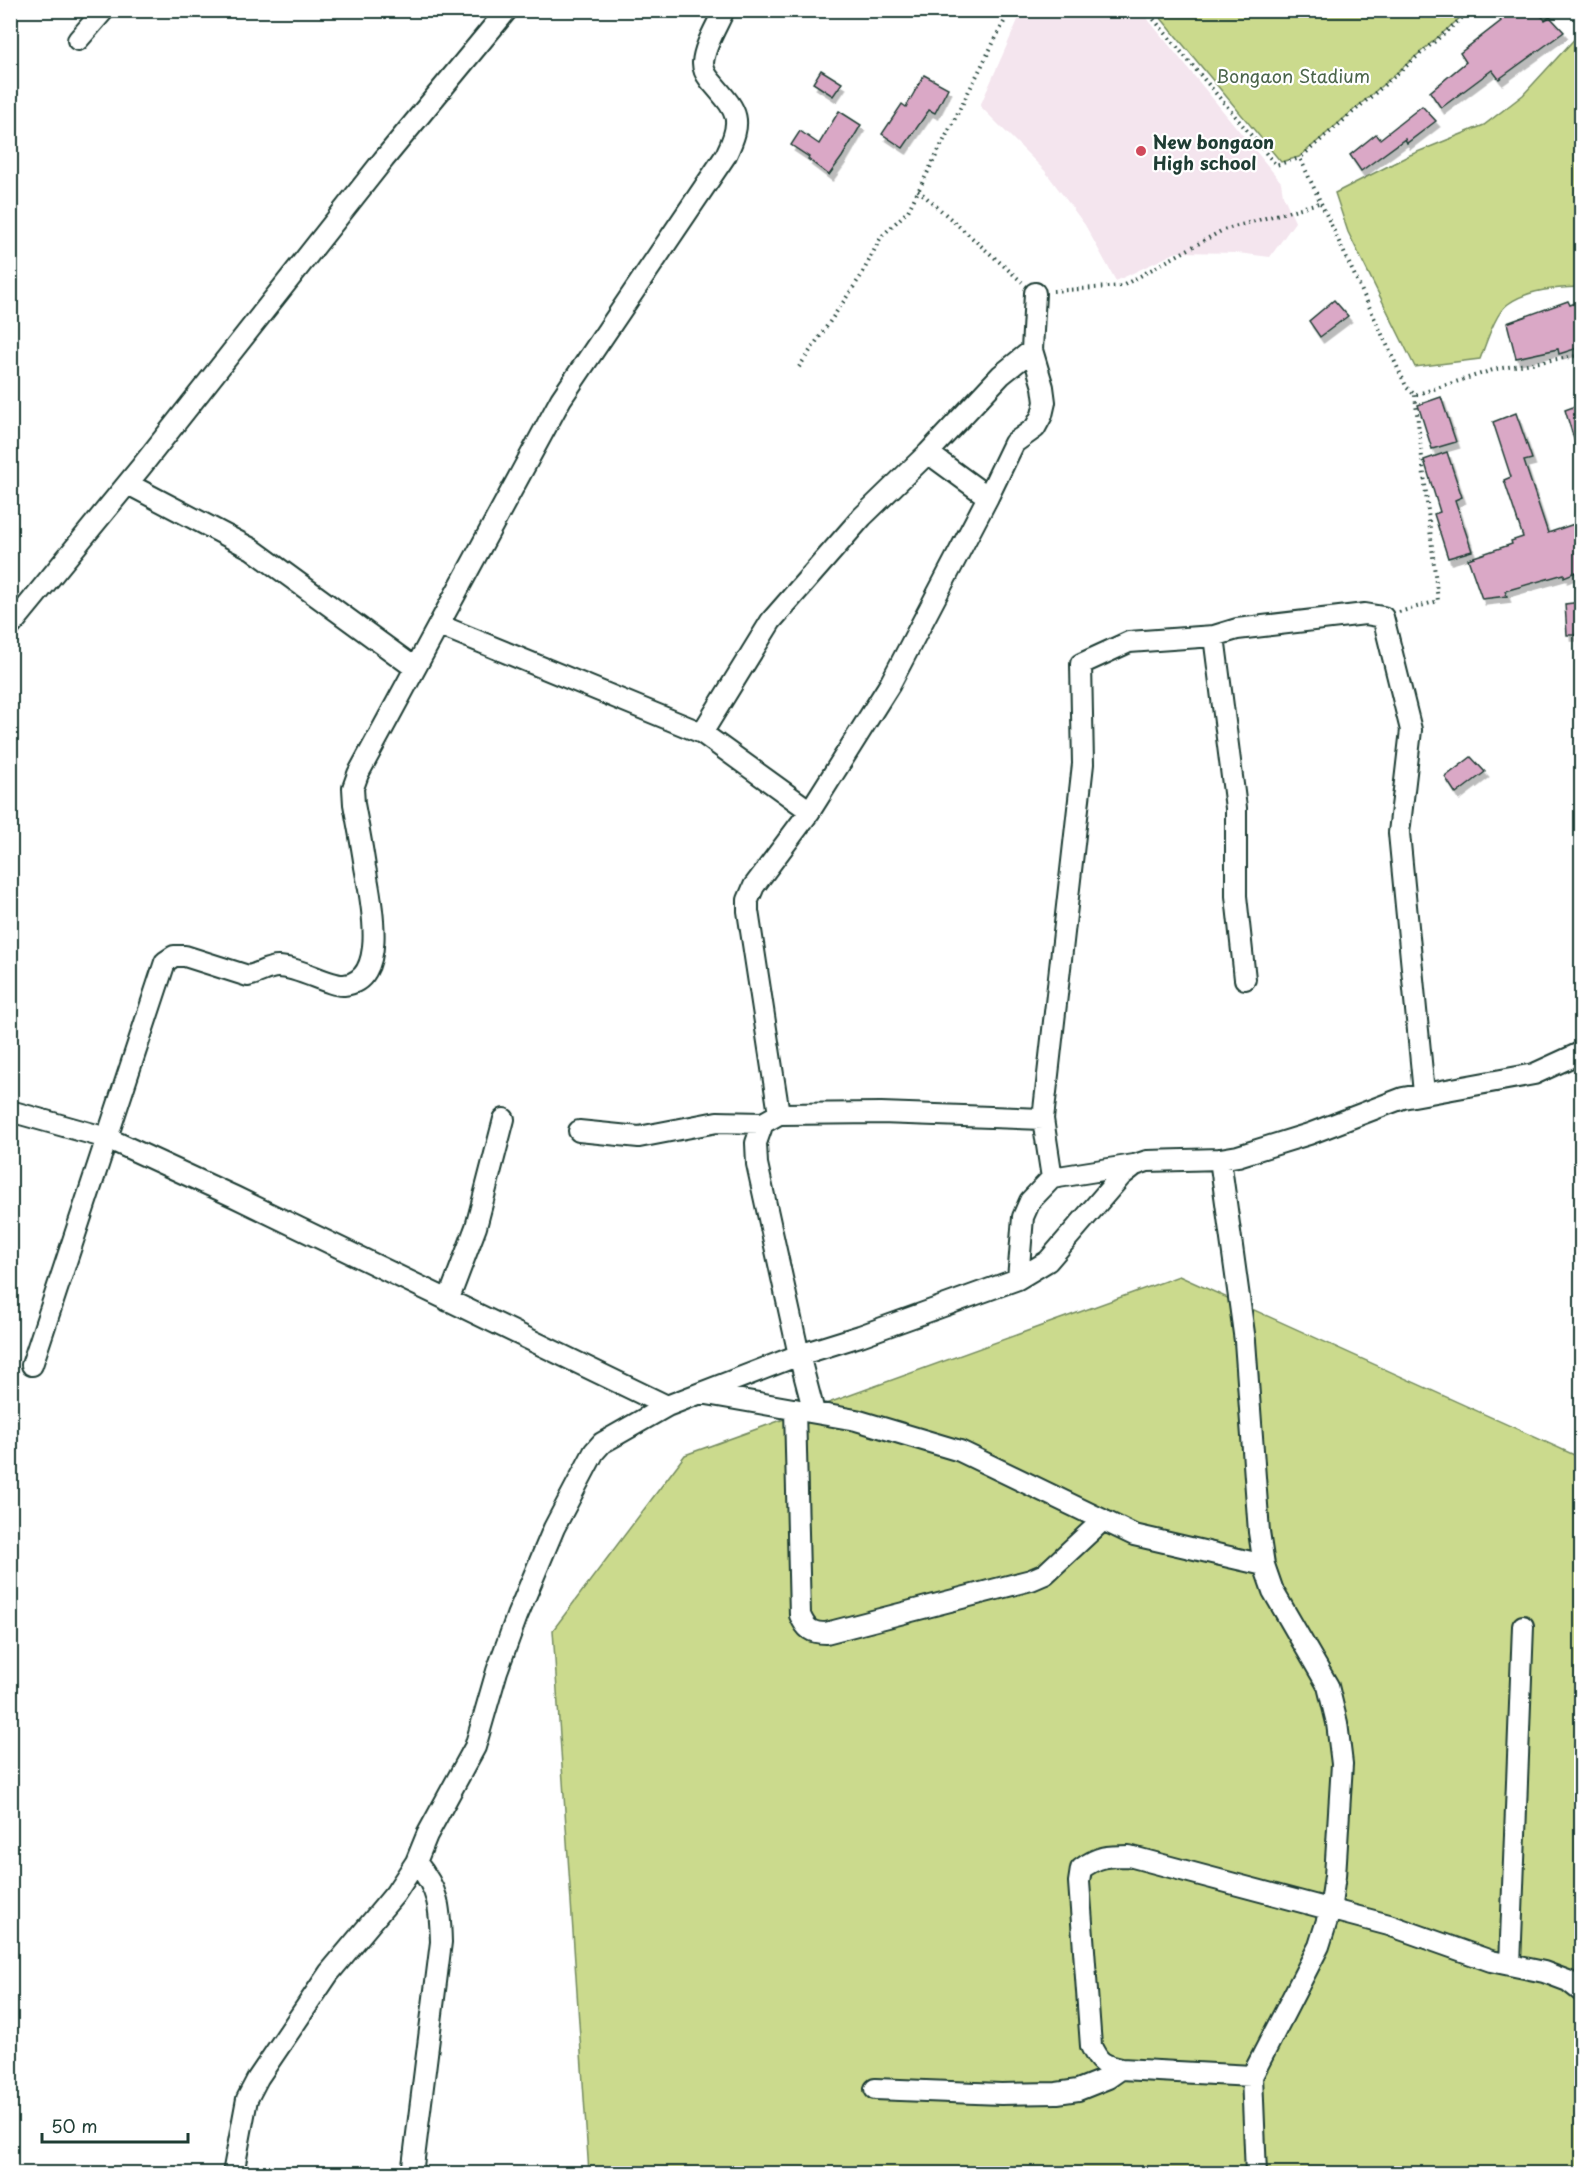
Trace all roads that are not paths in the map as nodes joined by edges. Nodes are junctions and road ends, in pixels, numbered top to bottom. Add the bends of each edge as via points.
1 (104, 10) edge
2 (507, 10) edge
3 (724, 10) edge
4 (78, 40) dead end
5 (1035, 293) road end
6 (1032, 350) junction
7 (928, 453) junction
8 (128, 483) junction
9 (988, 497) junction
10 (439, 625) junction
11 (10, 627) edge
12 (1214, 636) junction
13 (415, 668) junction
14 (702, 733) junction
15 (810, 812) junction
16 (1245, 980) dead end
17 (1581, 1052) edge
18 (1424, 1092) junction
19 (10, 1111) edge
20 (504, 1119) dead end
21 (771, 1119) junction
22 (1043, 1119) junction
23 (579, 1131) dead end
24 (108, 1138) junction
25 (1220, 1159) junction
26 (1135, 1165) junction
27 (1052, 1178) junction
28 (1018, 1280) junction
29 (448, 1301) junction
30 (799, 1355) junction
31 (32, 1365) dead end
32 (701, 1393) junction
33 (667, 1406) junction
34 (804, 1411) junction
35 (1103, 1520) junction
36 (1264, 1565) junction
37 (1523, 1626) dead end
38 (416, 1862) junction
39 (1330, 1911) junction
40 (1510, 1965) junction
41 (1581, 1992) edge
42 (1121, 2069) junction
43 (1252, 2076) junction
44 (875, 2089) dead end
45 (233, 2174) edge
46 (412, 2174) edge
47 (1256, 2174) edge

1 - 4 street
2 - 8 street via 376,168
3 - 10 street via 703,65 705,74 733,107 737,121 731,145 561,399
5 - 6 street
6 - 7 street via 1001,375
6 - 9 street via 1043,387 1042,415 1035,428 1014,443
7 - 9 street
7 - 14 street via 862,517 771,621
8 - 11 street
8 - 13 street via 252,549
9 - 15 street via 890,684
10 - 13 street
10 - 14 street
12 - 16 street via 1236,808 1236,896
12 - 18 street via 1237,629 1365,614 1383,617 1411,730 1399,833
12 - 22 street via 1129,642 1081,664 1083,764
13 - 24 street via 353,788 375,925 366,973 343,985 291,968 276,966 248,976 174,956 165,962
14 - 15 street
15 - 21 street via 754,886 748,900
17 - 18 street via 1534,1074
18 - 25 street via 1309,1134
19 - 24 street
20 - 29 street via 476,1227
21 - 22 street via 881,1113
21 - 23 street via 717,1122 639,1137
21 - 30 street via 756,1143 757,1164
22 - 27 street
24 - 29 street
24 - 31 street
25 - 26 street via 1147,1161
25 - 36 street via 1245,1341
26 - 27 street
26 - 28 street via 1048,1261
27 - 28 street via 1030,1201 1023,1217
28 - 30 street
29 - 33 street
30 - 32 street
30 - 34 street
32 - 33 street
32 - 34 street
33 - 38 street via 616,1434 594,1452 554,1528 517,1616 475,1747
34 - 35 street via 856,1420 960,1451
34 - 35 street via 800,1616 813,1633 826,1633 1031,1580 1045,1574
35 - 36 street via 1134,1535
36 - 39 street via 1273,1591 1328,1686 1338,1723 1342,1764
37 - 40 street
38 - 45 street via 330,1973 258,2078 247,2099
38 - 46 street via 429,1878 440,1906 441,1942
39 - 40 street via 1389,1925
39 - 42 street via 1128,1856 1093,1860 1081,1869 1091,2046 1106,2066
39 - 43 street via 1319,1946
40 - 41 street via 1568,1981
42 - 43 street
42 - 44 street via 1078,2090 1057,2093
43 - 47 street

